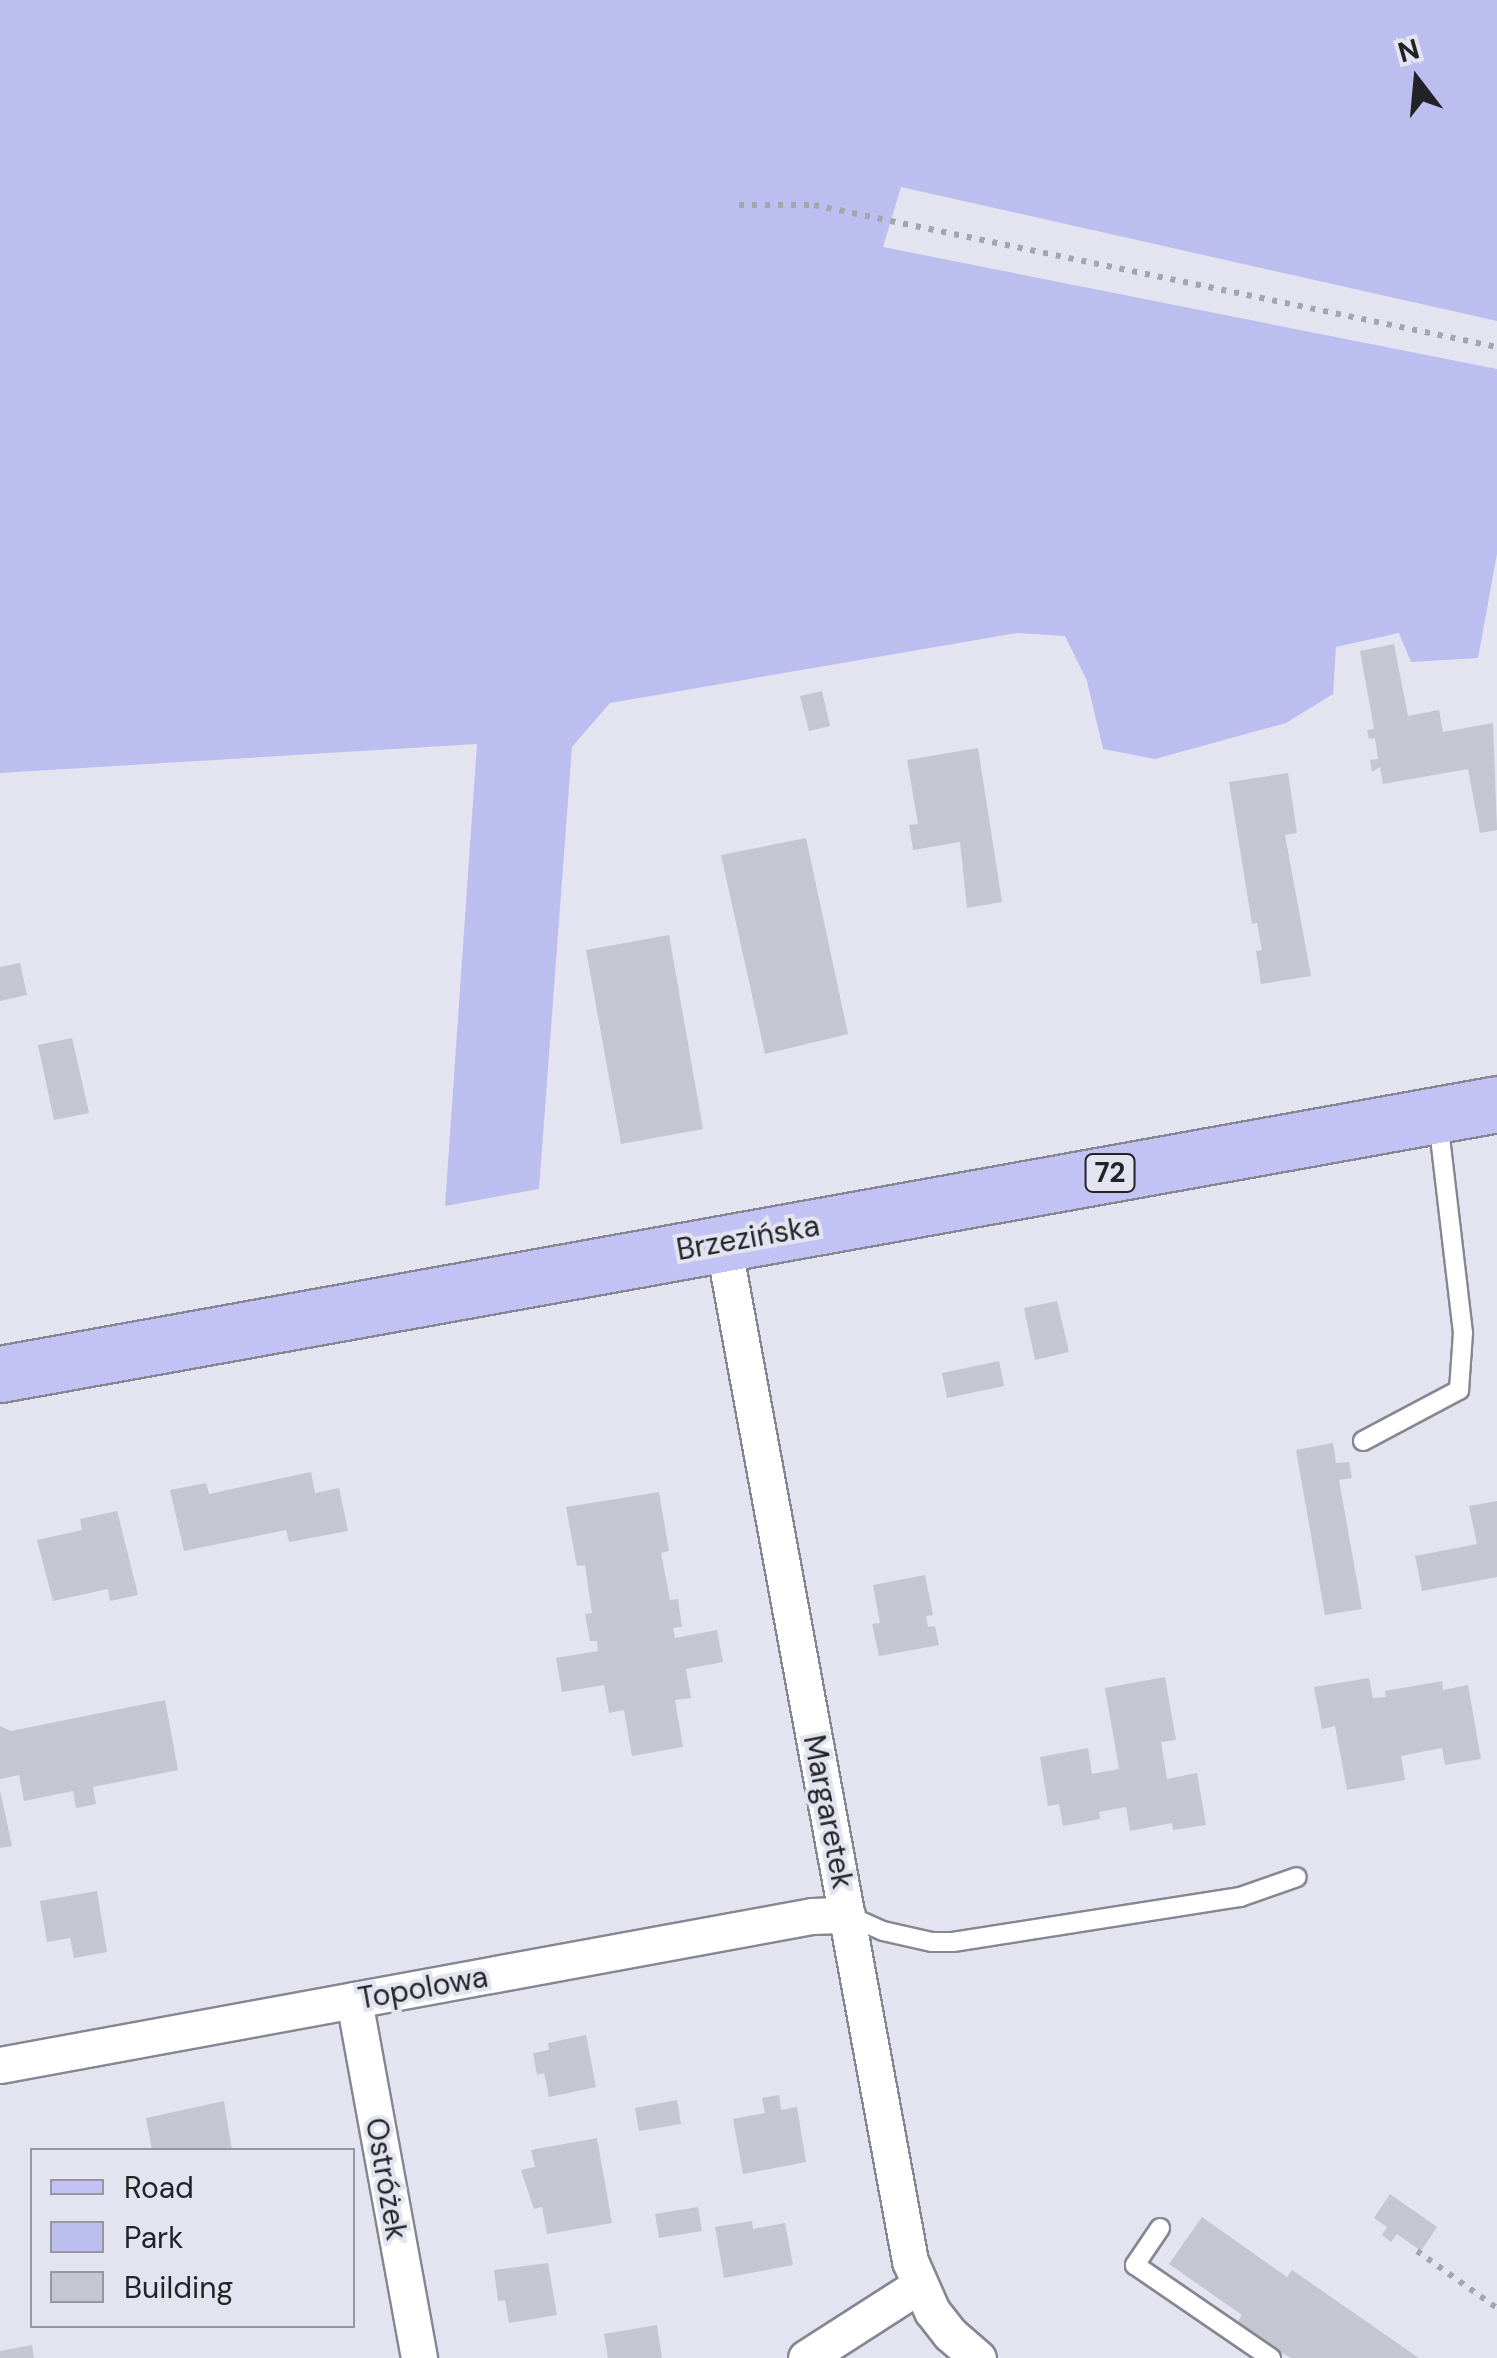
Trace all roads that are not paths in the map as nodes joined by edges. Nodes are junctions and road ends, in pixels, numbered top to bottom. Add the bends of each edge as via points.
1 (1497, 1104) edge
2 (1437, 1115) junction
3 (723, 1243) junction
4 (0, 1374) edge
5 (1362, 1441) dead end
6 (1297, 1877) dead end
7 (847, 1915) junction
8 (354, 2000) junction
9 (0, 2065) edge
10 (1160, 2228) dead end
11 (918, 2286) junction
12 (419, 2358) edge
13 (806, 2358) edge
14 (978, 2358) edge
15 (1270, 2358) edge

1 - 2 main road, Brzezińska / 72
2 - 3 main road, Brzezińska / 72
2 - 5 lane via 1463,1334 1459,1390
3 - 4 main road, Brzezińska / 72
3 - 7 street, Margaretek
6 - 7 lane via 1240,1898 953,1942 883,1931
7 - 8 street, Topolowa
7 - 11 street, Margaretek
8 - 9 street, Topolowa
8 - 12 street, Ostróżek
10 - 15 lane via 1134,2265
11 - 13 street
11 - 14 street, Margaretek via 950,2334

